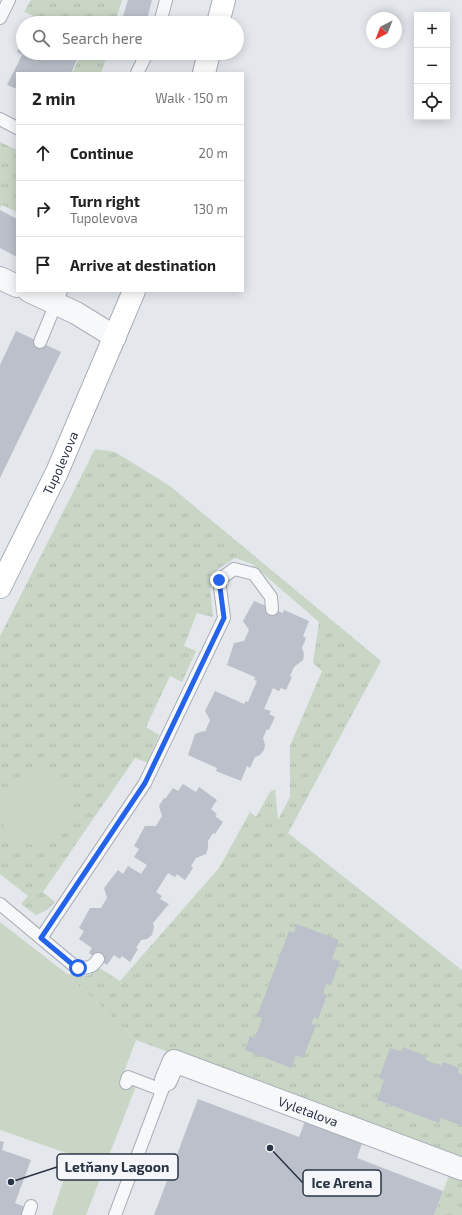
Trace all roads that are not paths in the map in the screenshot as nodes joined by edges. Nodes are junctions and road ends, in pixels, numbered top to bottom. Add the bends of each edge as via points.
1 (9, 0) edge
2 (166, 0) edge
3 (224, 0) edge
4 (162, 16) edge
5 (220, 16) edge
6 (0, 18) edge
7 (144, 60) edge
8 (208, 60) edge
9 (138, 72) edge
10 (204, 72) edge
11 (0, 119) edge
12 (16, 127) edge
13 (0, 278) edge
14 (16, 286) edge
15 (34, 292) edge
16 (134, 292) edge
17 (59, 297) edge
18 (115, 337) junction
19 (40, 342) dead end
20 (0, 587) edge
21 (272, 609) dead end
22 (0, 904) edge
23 (41, 938) junction
24 (98, 959) dead end
25 (126, 1083) dead end
26 (164, 1085) junction
27 (462, 1169) edge
28 (115, 1215) edge

1 - 6 lane
2 - 4 lane
3 - 5 main road
7 - 9 lane
8 - 10 main road
11 - 12 lane
13 - 14 street
15 - 17 street
16 - 18 main road, Tupolevova
17 - 18 street via 76,313
17 - 19 lane
18 - 20 main road, Tupolevova via 57,472
21 - 23 lane via 271,597 254,574 234,569 219,580 224,618 145,783
22 - 23 lane
23 - 24 lane via 78,968 88,968
25 - 26 lane via 128,1077
26 - 27 street, Vyletalova via 174,1061
26 - 28 lane

